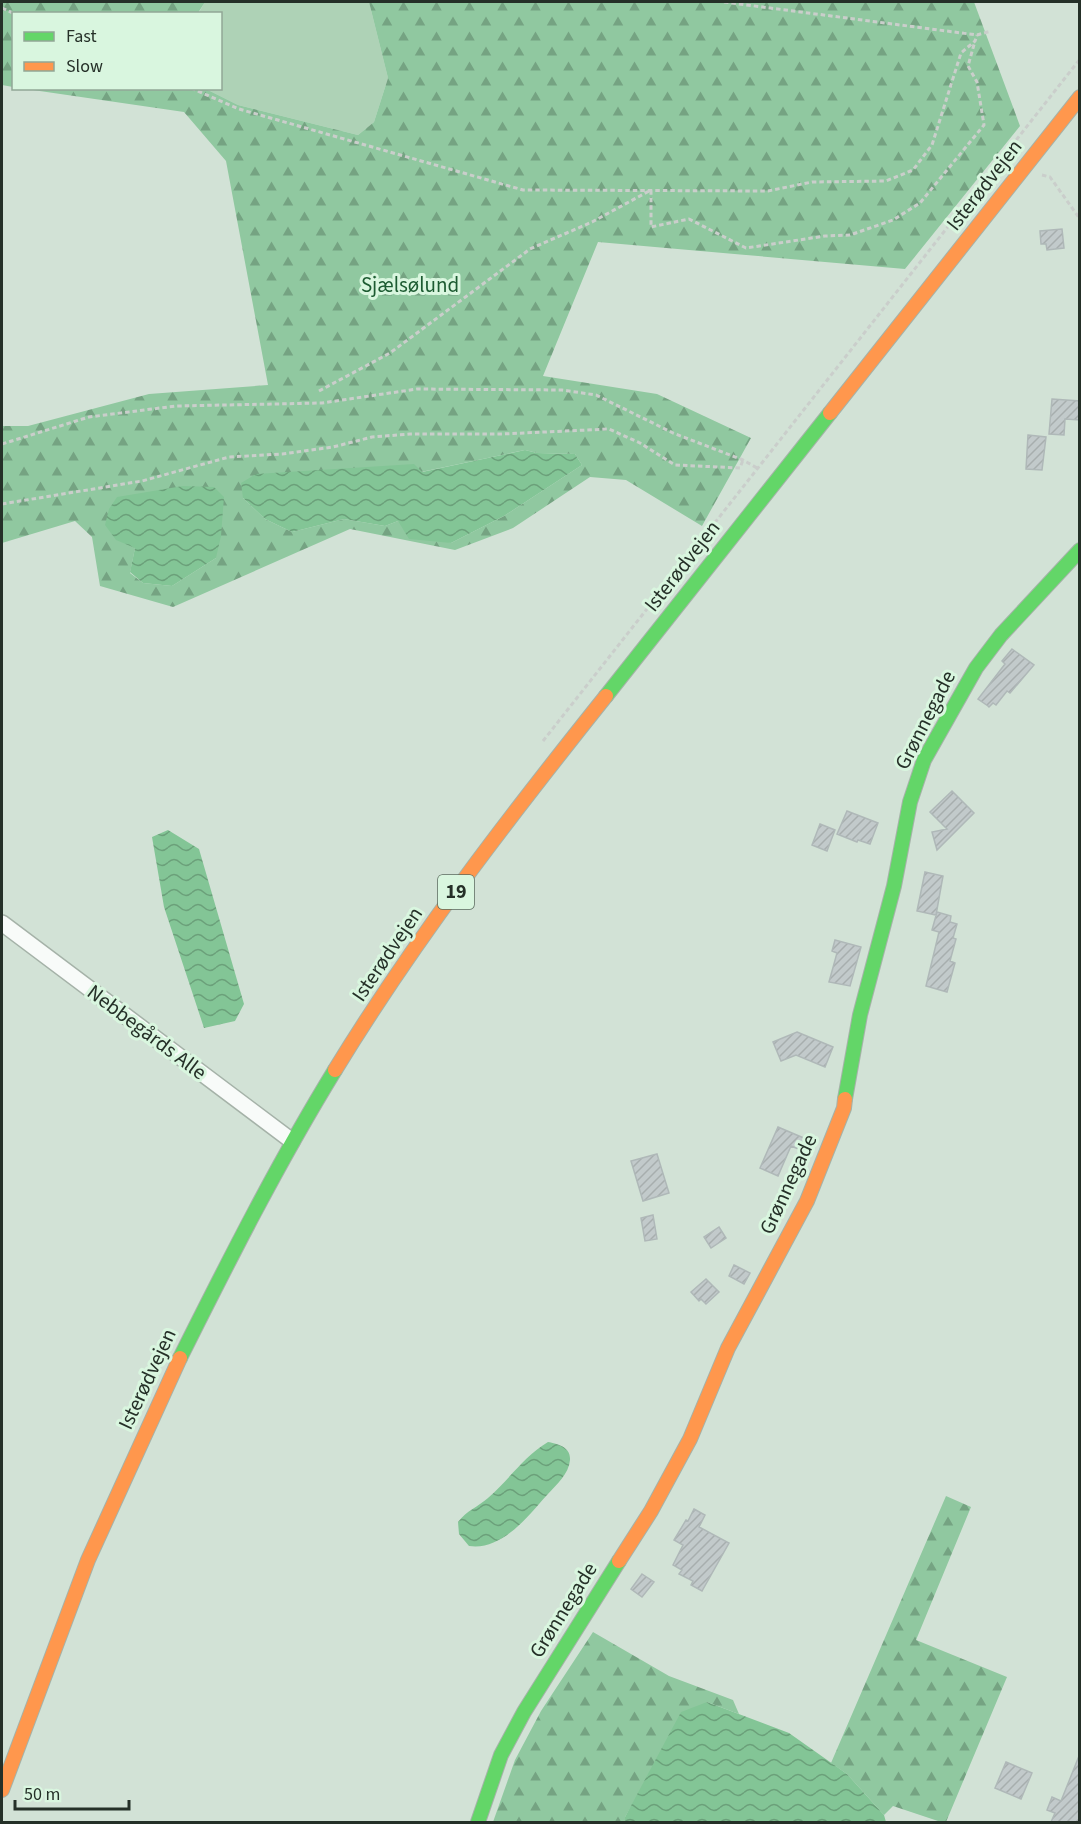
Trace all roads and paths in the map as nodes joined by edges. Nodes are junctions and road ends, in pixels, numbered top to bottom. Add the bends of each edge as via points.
1 (724, 2) edge
2 (756, 4) edge
3 (991, 32) dead end
4 (977, 35) junction
5 (975, 41) junction
6 (196, 90) edge
7 (1080, 97) edge
8 (1011, 144) dead end
9 (1029, 162) junction
10 (651, 190) junction
11 (1080, 219) edge
12 (319, 392) dead end
13 (2, 444) edge
14 (743, 459) junction
15 (757, 468) dead end
16 (2, 504) edge
17 (1080, 550) edge
18 (2, 923) edge
19 (292, 1141) junction
20 (2, 1790) edge
21 (478, 1822) edge

1 - 2 path
2 - 4 path
3 - 4 path
4 - 5 path
5 - 10 path via 961,53 932,145 913,170 886,181 812,182 768,191
5 - 10 path via 968,66 977,82 984,125 920,203 893,220 850,235 746,248 689,219 651,227
6 - 10 path via 239,109 523,190
7 - 9 main road, Isterødvejen / 19
8 - 9 path
9 - 11 path via 1050,177
9 - 19 main road, Isterødvejen / 19 via 513,813 354,1039
10 - 12 path via 530,249 390,353
13 - 14 path via 89,417 176,406 322,403 417,389 562,390 596,395 673,433
14 - 15 path
14 - 16 path via 740,468 675,465 609,429 410,434 282,454 229,457 142,481
17 - 21 main road, Grønnegade via 982,659 924,760 910,802 894,886 860,1015 844,1108 807,1201 728,1348 690,1439 656,1501 501,1755
18 - 19 street, Nebbegårds Alle
19 - 20 main road, Isterødvejen / 19 via 223,1271 106,1518

